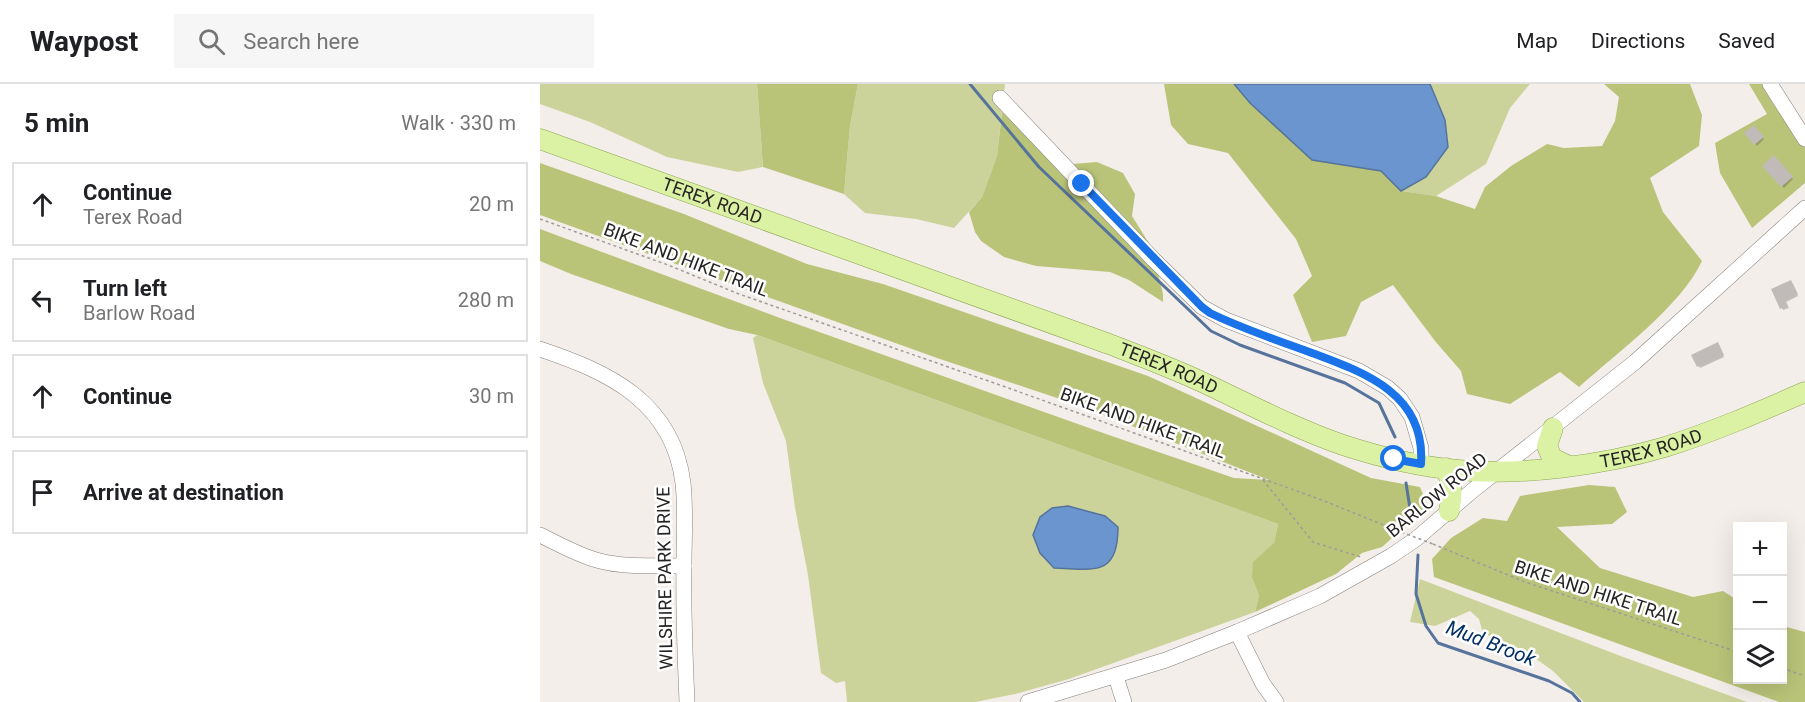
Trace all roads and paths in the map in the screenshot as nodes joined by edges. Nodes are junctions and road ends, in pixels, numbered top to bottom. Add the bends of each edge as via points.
1 (1770, 84) edge
2 (1000, 98) dead end
3 (540, 139) edge
4 (1805, 140) edge
5 (1805, 208) edge
6 (540, 219) edge
7 (540, 349) edge
8 (1805, 392) edge
9 (1553, 428) junction
10 (1421, 464) junction
11 (1569, 466) junction
12 (1446, 468) junction
13 (1498, 471) junction
14 (1262, 479) junction
15 (1449, 511) junction
16 (540, 535) edge
17 (1379, 564) junction
18 (684, 566) junction
19 (1237, 633) junction
20 (1733, 651) edge
21 (1787, 670) edge
22 (1805, 676) edge
23 (1116, 677) junction
24 (687, 702) edge
25 (1028, 702) edge
26 (1124, 702) edge
27 (1276, 702) edge

1 - 4 street
2 - 10 street, BARLOW ROAD via 1154,260 1210,313 1359,370 1388,388 1412,417
3 - 10 main road, TEREX ROAD via 1109,344 1343,445
5 - 9 street, BARLOW ROAD via 1671,331
6 - 14 path, BIKE AND HIKE TRAIL via 739,294
7 - 18 street, WILSHIRE PARK DRIVE via 611,378 644,402 658,419 681,469
8 - 11 main road, TEREX ROAD via 1665,447
9 - 11 main road via 1547,446 1552,458
9 - 13 street, BARLOW ROAD
10 - 12 main road, TEREX ROAD
11 - 13 main road, TEREX ROAD
12 - 13 main road, TEREX ROAD
12 - 15 main road via 1451,482
13 - 15 street, BARLOW ROAD
14 - 17 path via 1313,542
14 - 20 path, BIKE AND HIKE TRAIL, bridge via 1525,582
15 - 17 street, BARLOW ROAD
16 - 18 street via 600,561
17 - 19 street, BARLOW ROAD via 1304,604
18 - 24 street, WILSHIRE PARK DRIVE
19 - 23 street, BARLOW ROAD
19 - 27 street
21 - 22 path
23 - 25 street, BARLOW ROAD
23 - 26 street

